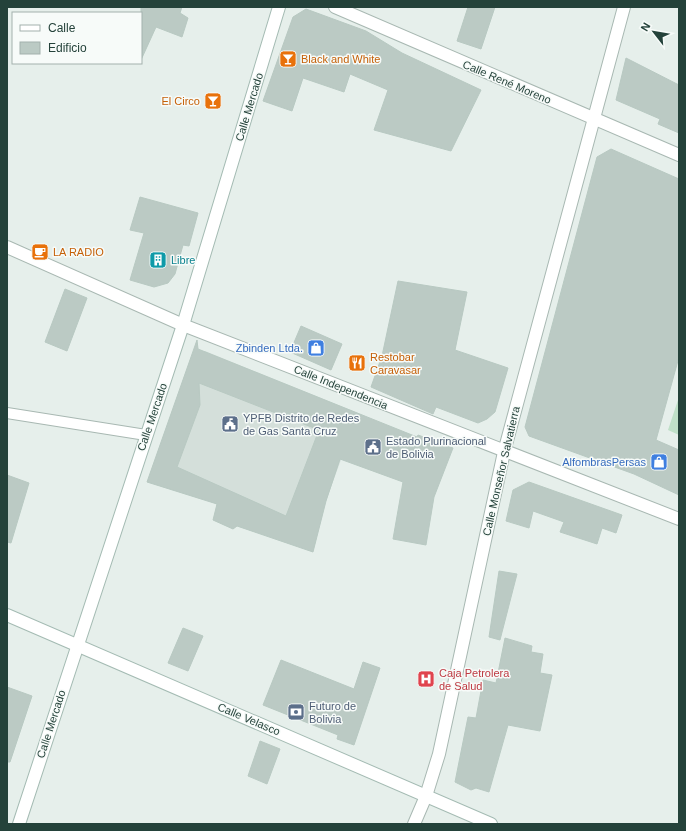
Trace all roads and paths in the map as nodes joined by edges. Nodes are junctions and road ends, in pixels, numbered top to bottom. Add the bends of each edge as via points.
1 (279, 7) edge
2 (335, 7) edge
3 (624, 7) edge
4 (594, 119) junction
5 (679, 155) edge
6 (7, 247) edge
7 (183, 325) junction
8 (7, 413) edge
9 (146, 435) junction
10 (504, 452) junction
11 (679, 519) edge
12 (7, 615) edge
13 (77, 645) junction
14 (426, 796) junction
15 (19, 824) edge
16 (414, 824) edge
17 (491, 824) edge

1 - 7 street, Calle Mercado
2 - 4 street, Calle René Moreno
3 - 4 street, Calle Monseñor Salvatierra
4 - 5 street, Calle René Moreno
4 - 10 street, Calle Monseñor Salvatierra
6 - 7 street, Calle Independencia
7 - 9 street, Calle Mercado
7 - 10 street, Calle Independencia
8 - 9 lane
9 - 13 street, Calle Mercado
10 - 11 street, Calle Independencia
10 - 14 street, Calle Monseñor Salvatierra via 439,754
12 - 13 street, Calle Velasco
13 - 14 street, Calle Velasco
13 - 15 street, Calle Mercado
14 - 16 street, Calle Monseñor Salvatierra
14 - 17 street, Calle Velasco

